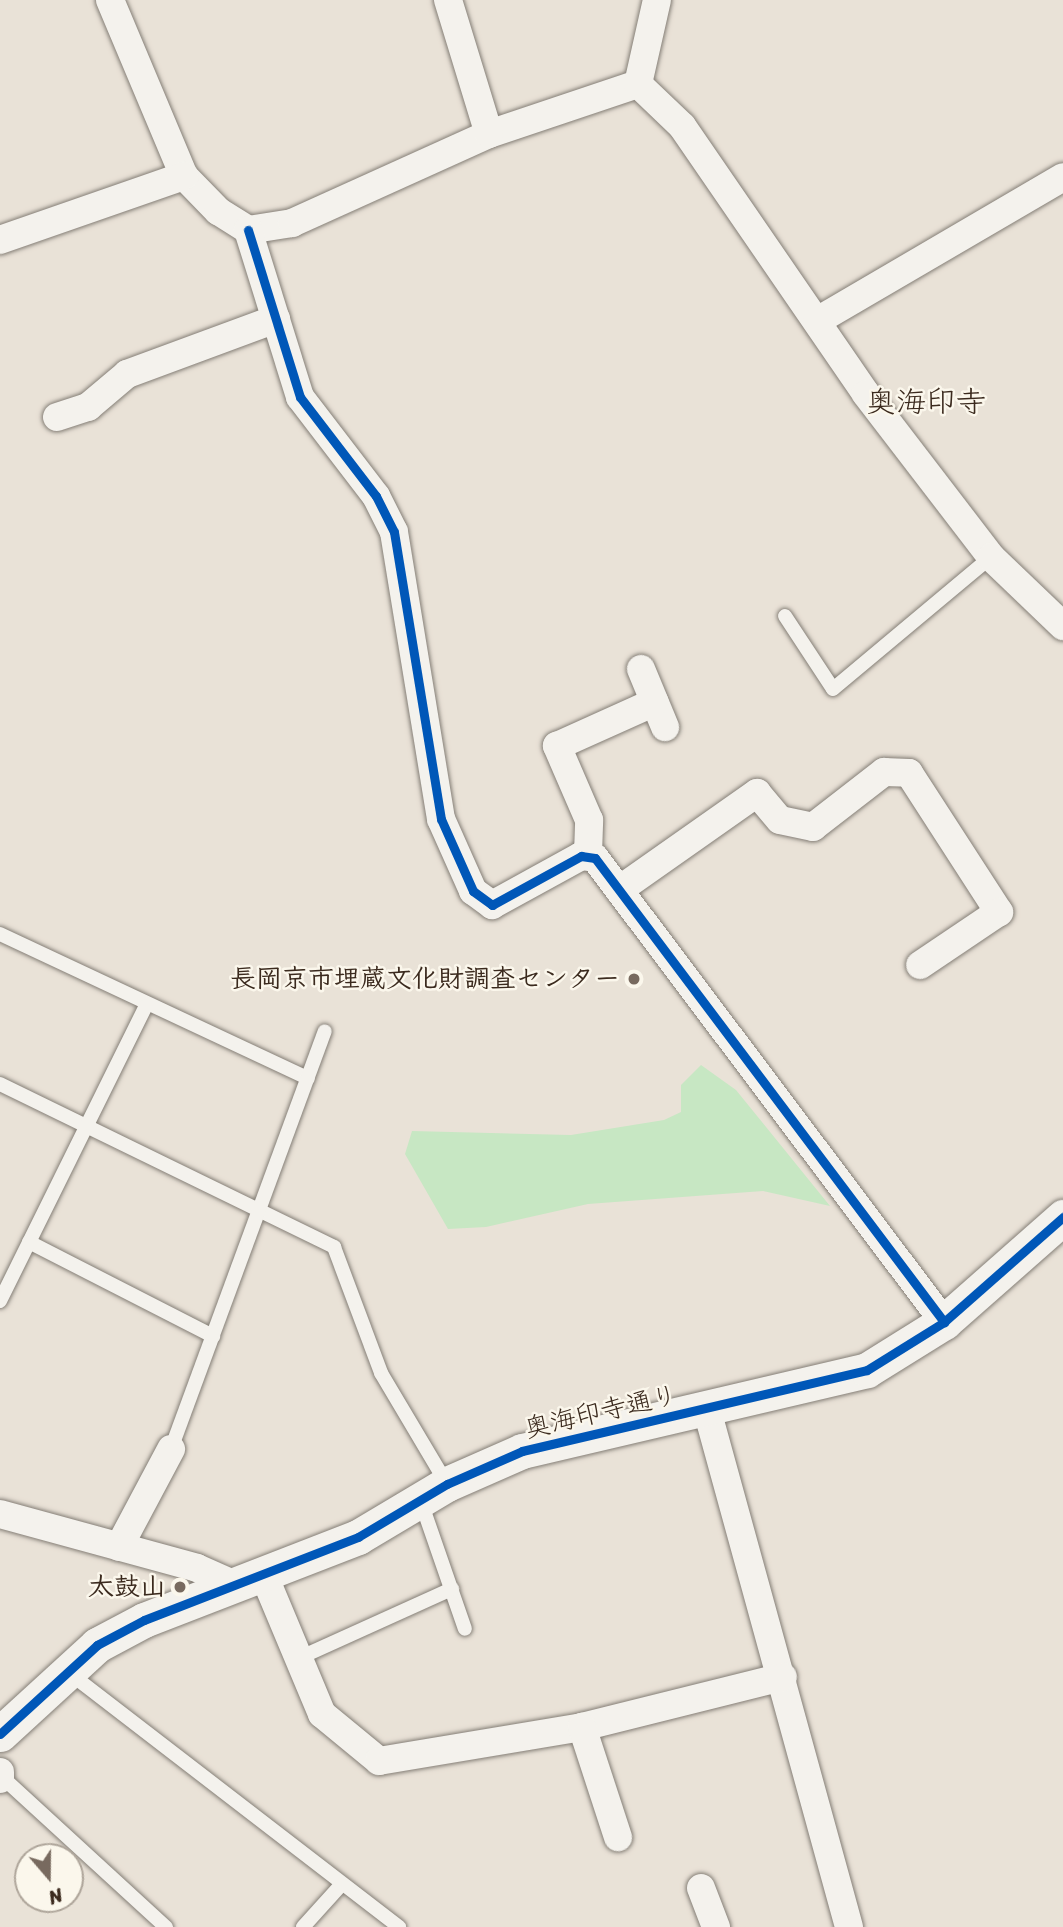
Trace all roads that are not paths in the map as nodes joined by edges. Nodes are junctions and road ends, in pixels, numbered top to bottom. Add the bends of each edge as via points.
1 (110, 0) edge
2 (448, 0) edge
3 (657, 0) edge
4 (638, 85) junction
5 (489, 134) junction
6 (184, 176) junction
7 (1063, 177) edge
8 (248, 230) junction
9 (0, 240) edge
10 (276, 319) junction
11 (817, 321) junction
12 (58, 417) dead end
13 (990, 557) junction
14 (785, 616) dead end
15 (1063, 626) edge
16 (641, 669) dead end
17 (588, 854) junction
18 (619, 890) junction
19 (0, 934) edge
20 (920, 965) dead end
21 (146, 1006) junction
22 (325, 1031) dead end
23 (308, 1078) junction
24 (0, 1084) edge
25 (87, 1125) junction
26 (259, 1210) junction
27 (1063, 1217) edge
28 (29, 1242) junction
29 (0, 1301) edge
30 (944, 1322) junction
31 (213, 1336) junction
32 (707, 1410) junction
33 (171, 1449) joint
34 (434, 1492) junction
35 (0, 1514) edge
36 (119, 1547) junction
37 (249, 1579) junction
38 (452, 1589) junction
39 (465, 1629) dead end
40 (299, 1658) junction
41 (68, 1672) junction
42 (783, 1677) junction
43 (582, 1727) junction
44 (0, 1734) edge
45 (0, 1775) edge
46 (618, 1837) dead end
47 (341, 1885) junction
48 (701, 1888) dead end
49 (166, 1927) edge
50 (303, 1927) edge
51 (399, 1927) edge
52 (716, 1927) edge
53 (849, 1927) edge

1 - 6 street
2 - 5 street
3 - 4 street
4 - 5 street
4 - 11 street via 682,125
5 - 8 street via 292,223
6 - 8 street via 218,211
6 - 9 street
7 - 11 street
8 - 10 street
10 - 12 street via 127,374 88,407
10 - 17 street via 300,397 376,496 394,532 441,819 473,891 492,905
11 - 13 street
13 - 14 lane via 833,689
13 - 15 street
16 - 17 street via 660,715 557,746 589,820
17 - 18 street
18 - 20 street via 757,793 780,820 813,827 884,772 909,773 999,912
18 - 30 street
19 - 21 lane
21 - 23 lane
21 - 25 lane
22 - 23 lane
23 - 26 lane
24 - 25 lane
25 - 26 lane
25 - 28 lane
26 - 31 lane
26 - 34 lane via 334,1247 380,1373
27 - 30 street, 奥海印寺通り
28 - 29 lane
28 - 31 lane
30 - 32 street, 奥海印寺通り via 867,1370
31 - 33 lane
32 - 34 street, 奥海印寺通り via 523,1451
32 - 42 street
33 - 36 street
34 - 37 street, 奥海印寺通り via 358,1537
34 - 38 lane
35 - 36 street
36 - 37 street
37 - 40 street
37 - 41 street, 奥海印寺通り via 144,1620 97,1645
38 - 39 lane
38 - 40 lane
40 - 43 street via 322,1714 379,1761
41 - 44 street, 奥海印寺通り
41 - 47 lane
42 - 43 street
42 - 53 street
43 - 46 street
45 - 49 lane
47 - 50 lane
47 - 51 lane
48 - 52 street

